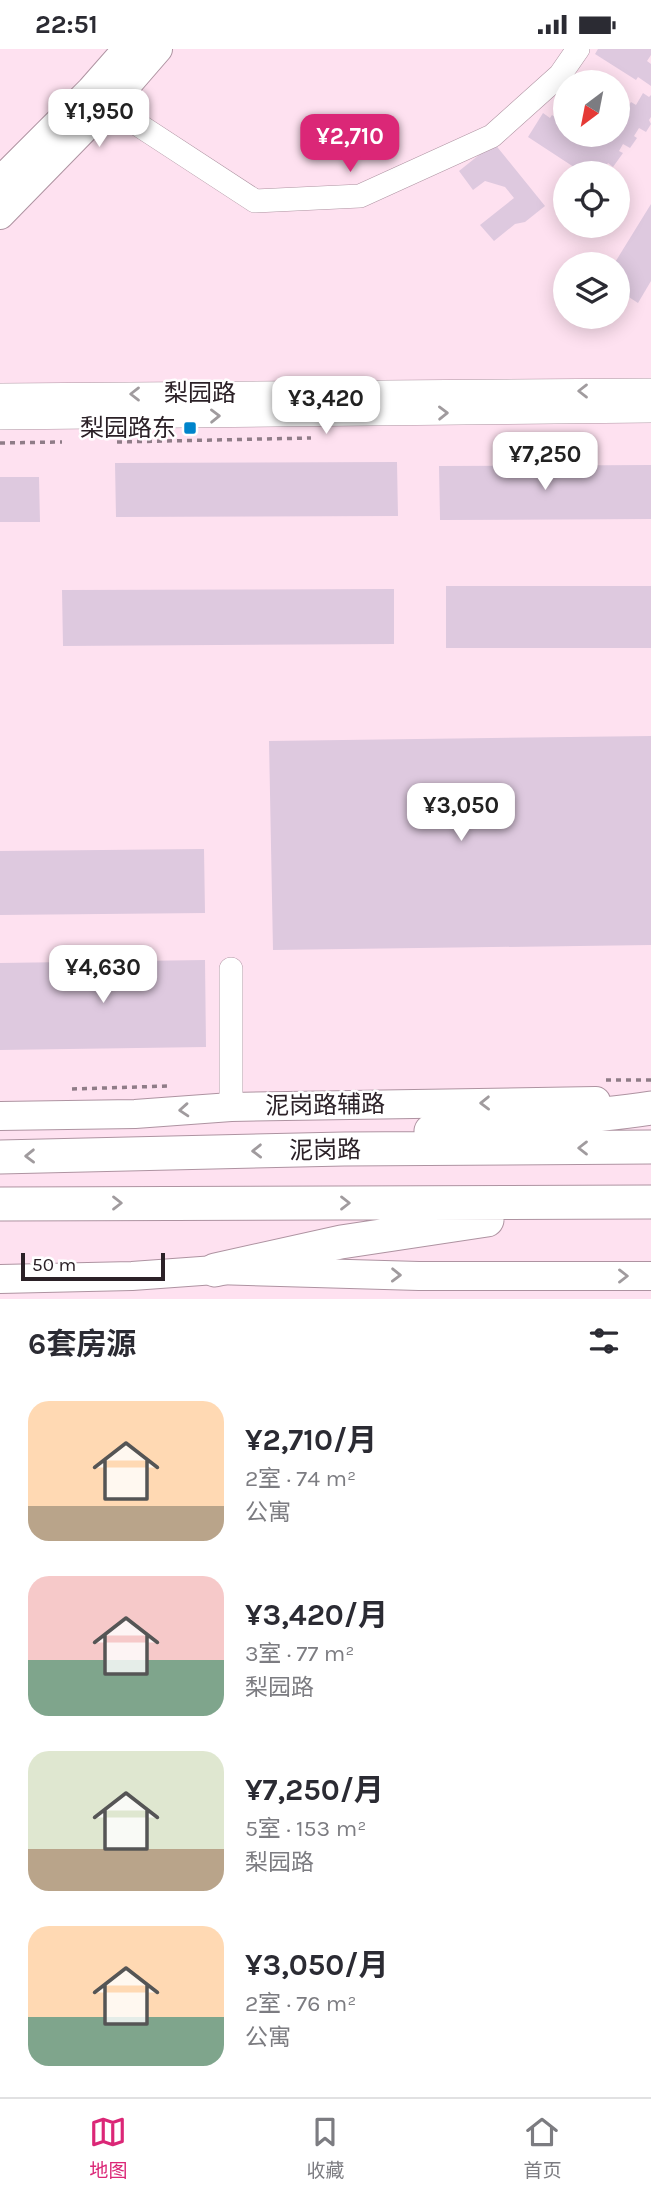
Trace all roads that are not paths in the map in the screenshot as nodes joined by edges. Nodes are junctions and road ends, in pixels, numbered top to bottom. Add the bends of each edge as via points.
1 (127, 49) edge
2 (158, 49) edge
3 (578, 49) edge
4 (108, 105) junction
5 (0, 181) edge
6 (0, 215) edge
7 (651, 390) edge
8 (0, 395) edge
9 (651, 411) edge
10 (0, 418) edge
11 (231, 969) dead end
12 (651, 1100) edge
13 (231, 1107) junction
14 (651, 1108) edge
15 (0, 1116) edge
16 (651, 1147) edge
17 (344, 1149) junction
18 (0, 1157) edge
19 (558, 1202) junction
20 (651, 1202) edge
21 (0, 1204) edge
22 (215, 1270) junction
23 (651, 1276) edge
24 (0, 1279) edge

1 - 5 main road
2 - 4 main road
3 - 4 street via 560,75 492,136 360,196 255,201
4 - 6 main road
7 -> 8 street, 梨园路
10 -> 9 street, 梨园路
11 - 13 street
12 -> 13 main road, 泥岗路辅路
13 -> 15 main road, 泥岗路辅路
14 - 17 highway via 491,1122
16 -> 17 highway, 泥岗路
17 -> 18 highway, 泥岗路
19 - 20 highway
21 -> 19 highway
19 - 22 highway via 509,1217 341,1242
22 -> 23 main road
22 - 24 main road

